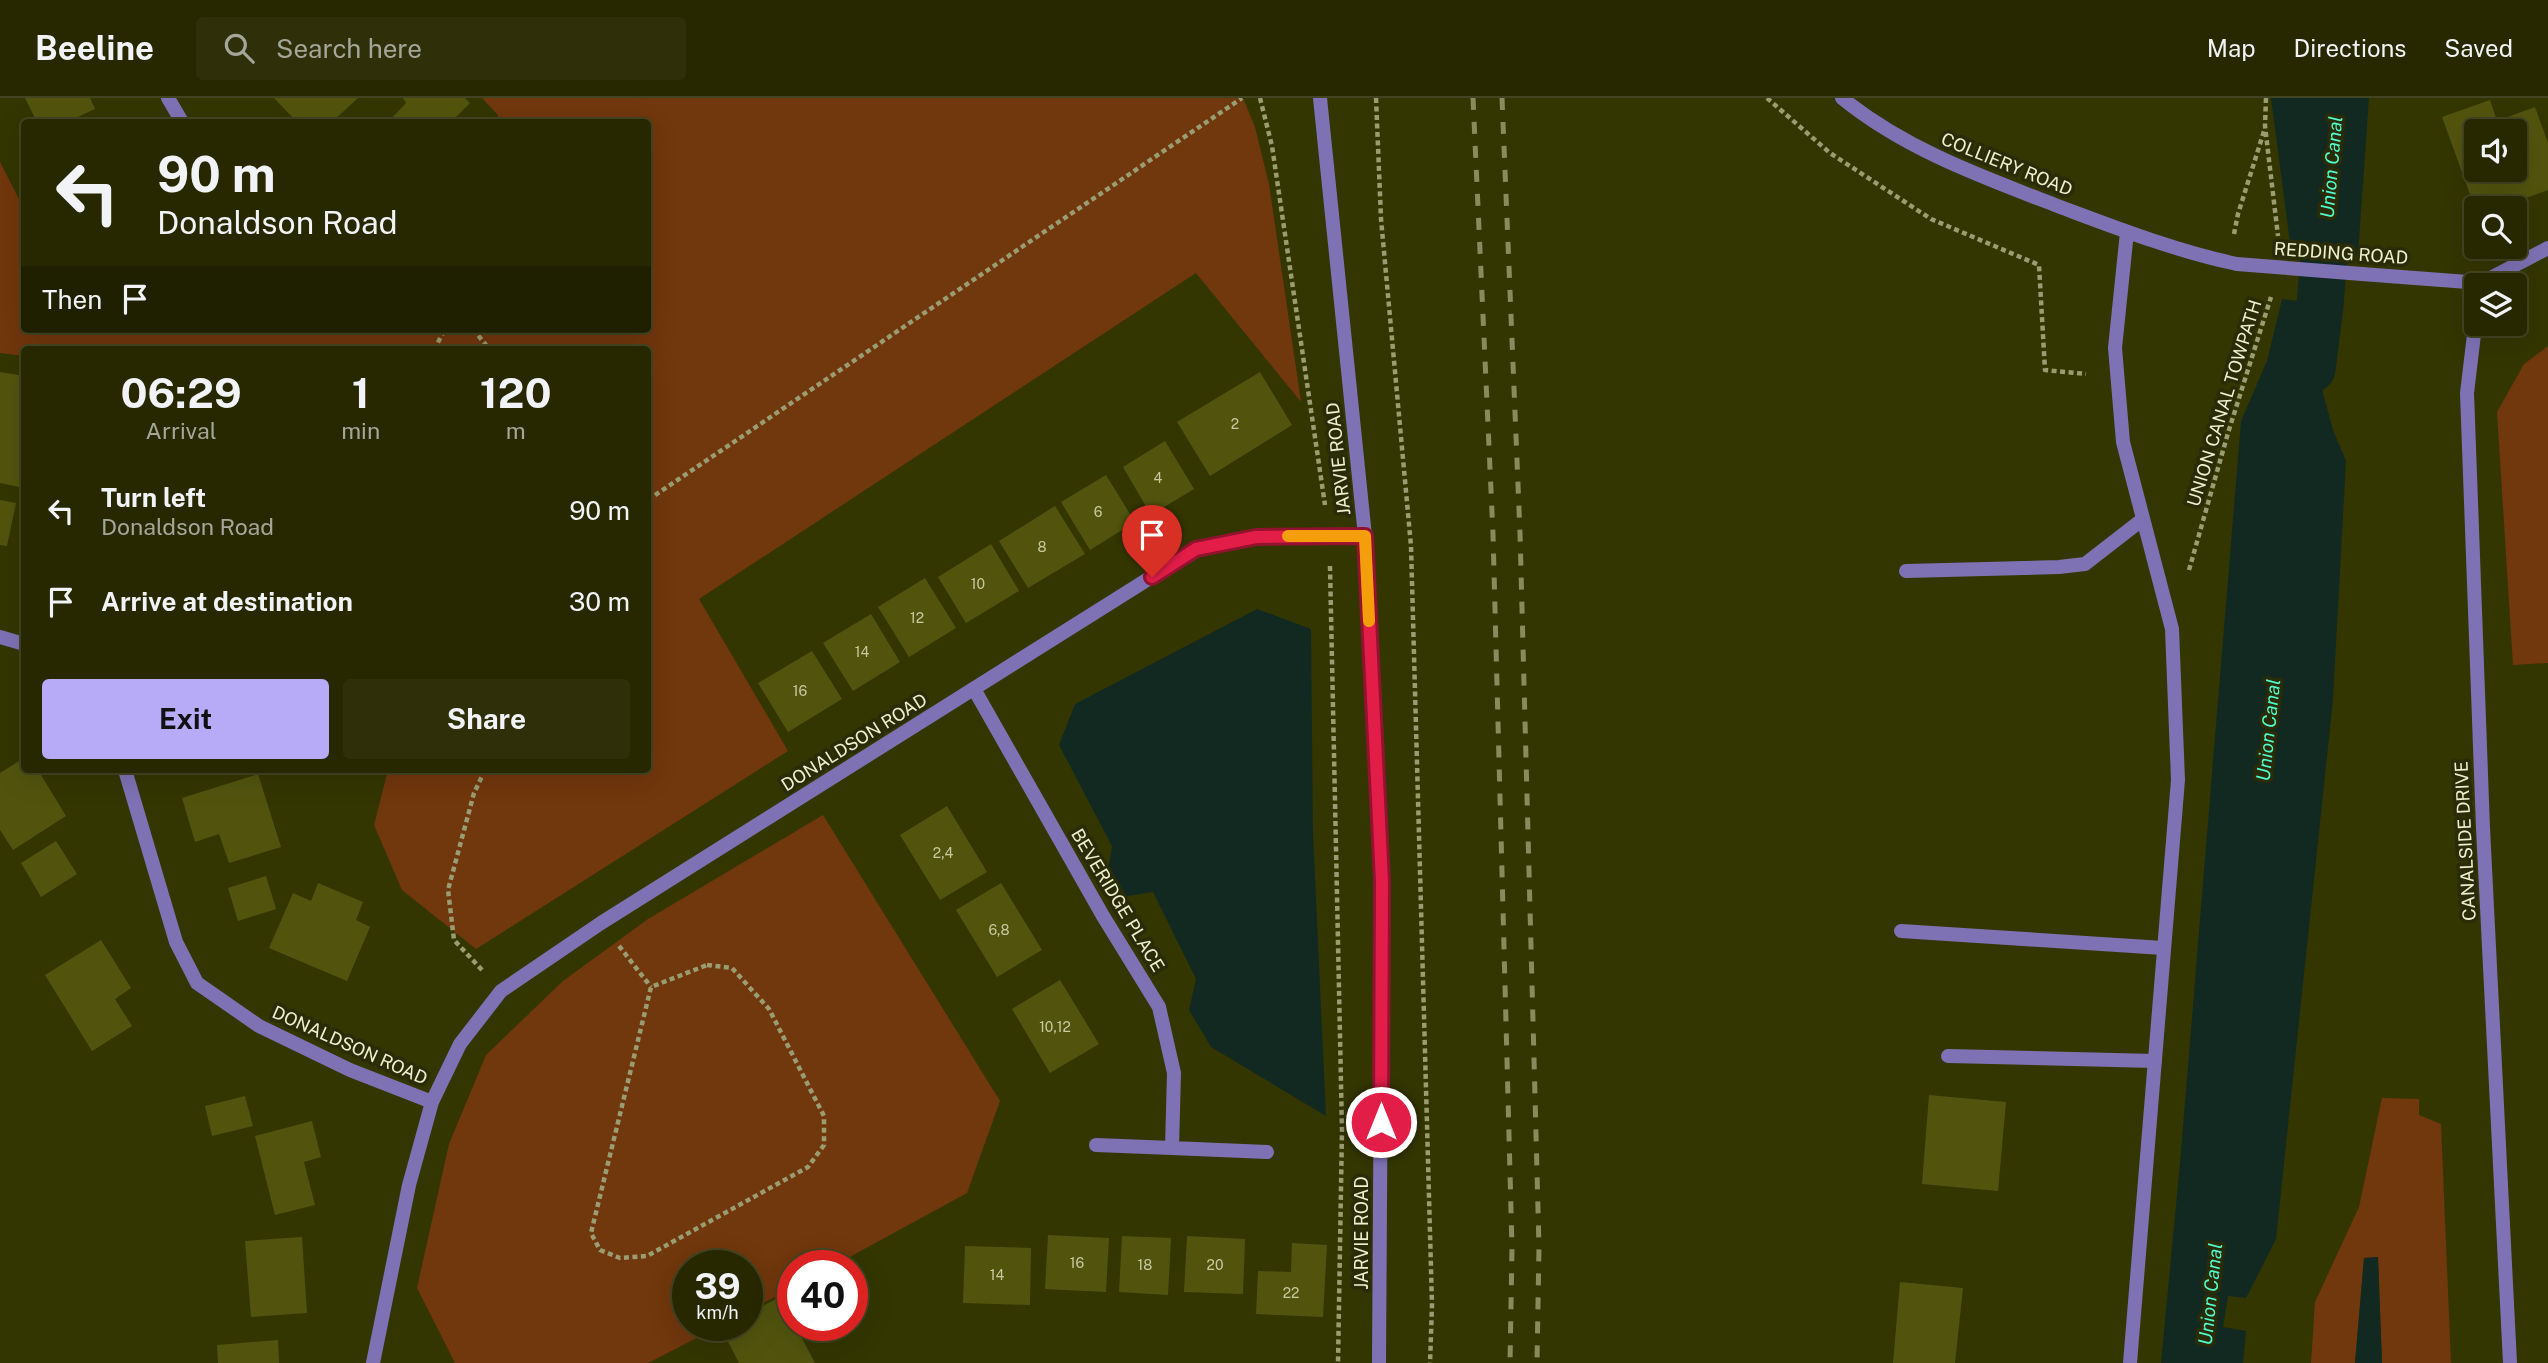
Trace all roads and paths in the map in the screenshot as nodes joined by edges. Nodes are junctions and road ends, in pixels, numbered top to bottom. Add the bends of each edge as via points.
1 (168, 98) edge
2 (1242, 98) edge
3 (1260, 98) edge
4 (1320, 98) edge
5 (1376, 98) edge
6 (1767, 98) edge
7 (1842, 98) edge
8 (2266, 98) edge
9 (180, 119) edge
10 (2265, 126) junction
11 (2127, 232) junction
12 (2278, 238) dead end
13 (2548, 248) edge
14 (2233, 263) junction
15 (2501, 273) edge
16 (2464, 283) edge
17 (2272, 291) dead end
18 (2474, 336) edge
19 (2118, 376) junction
20 (651, 498) edge
21 (2143, 519) junction
22 (1330, 536) junction
23 (1365, 536) junction
24 (1906, 571) dead end
25 (2187, 576) dead end
26 (0, 637) edge
27 (21, 643) edge
28 (974, 689) junction
29 (126, 773) edge
30 (484, 773) edge
31 (601, 923) junction
32 (1902, 930) dead end
33 (2163, 948) junction
34 (651, 987) junction
35 (501, 991) junction
36 (1948, 1056) dead end
37 (2155, 1061) junction
38 (432, 1102) junction
39 (1096, 1145) dead end
40 (1172, 1148) junction
41 (1267, 1152) dead end
42 (373, 1363) edge
43 (1338, 1363) edge
44 (1379, 1363) edge
45 (1430, 1363) edge
46 (2130, 1363) edge
47 (2510, 1363) edge

1 - 9 street
2 - 20 path
3 - 22 path via 1272,146
4 - 23 street, JARVIE ROAD
5 - 45 path via 1381,219 1411,546
6 - 19 path via 1830,153 1931,219 2039,265 2045,370
7 - 11 street, COLLIERY ROAD via 1869,120 1949,164
8 - 10 path
10 - 12 path
10 - 14 path via 2238,214
11 - 14 street, REDDING ROAD
11 - 19 street via 2115,348
13 - 15 street, REDDING ROAD
14 - 16 street, REDDING ROAD, bridge
17 - 25 path, UNION CANAL TOWPATH
18 - 47 street, CANALSIDE DRIVE via 2467,393
19 - 21 street via 2123,442
21 - 24 street via 2085,564
21 - 33 street via 2172,629 2178,780
22 - 23 street, DONALDSON ROAD
22 - 28 street, DONALDSON ROAD via 1256,537 1196,549
22 - 43 path via 1342,1130
23 - 44 street, JARVIE ROAD via 1382,881
26 - 27 street
28 - 31 street, DONALDSON ROAD
28 - 40 street, BEVERIDGE PLACE via 1159,1007 1174,1073
29 - 38 street, DONALDSON ROAD via 176,942 197,984 259,1026 350,1070
30 - 35 path via 474,793 449,890 454,940
31 - 34 path
31 - 35 street, DONALDSON ROAD
32 - 33 street
33 - 37 street
34 - 34 path via 707,965 732,968 769,1009 824,1116 824,1145 808,1167 648,1256 620,1258 600,1250 592,1233
35 - 38 street, DONALDSON ROAD via 460,1044
36 - 37 street
37 - 46 street
38 - 42 street, DONALDSON ROAD
39 - 40 street
40 - 41 street

